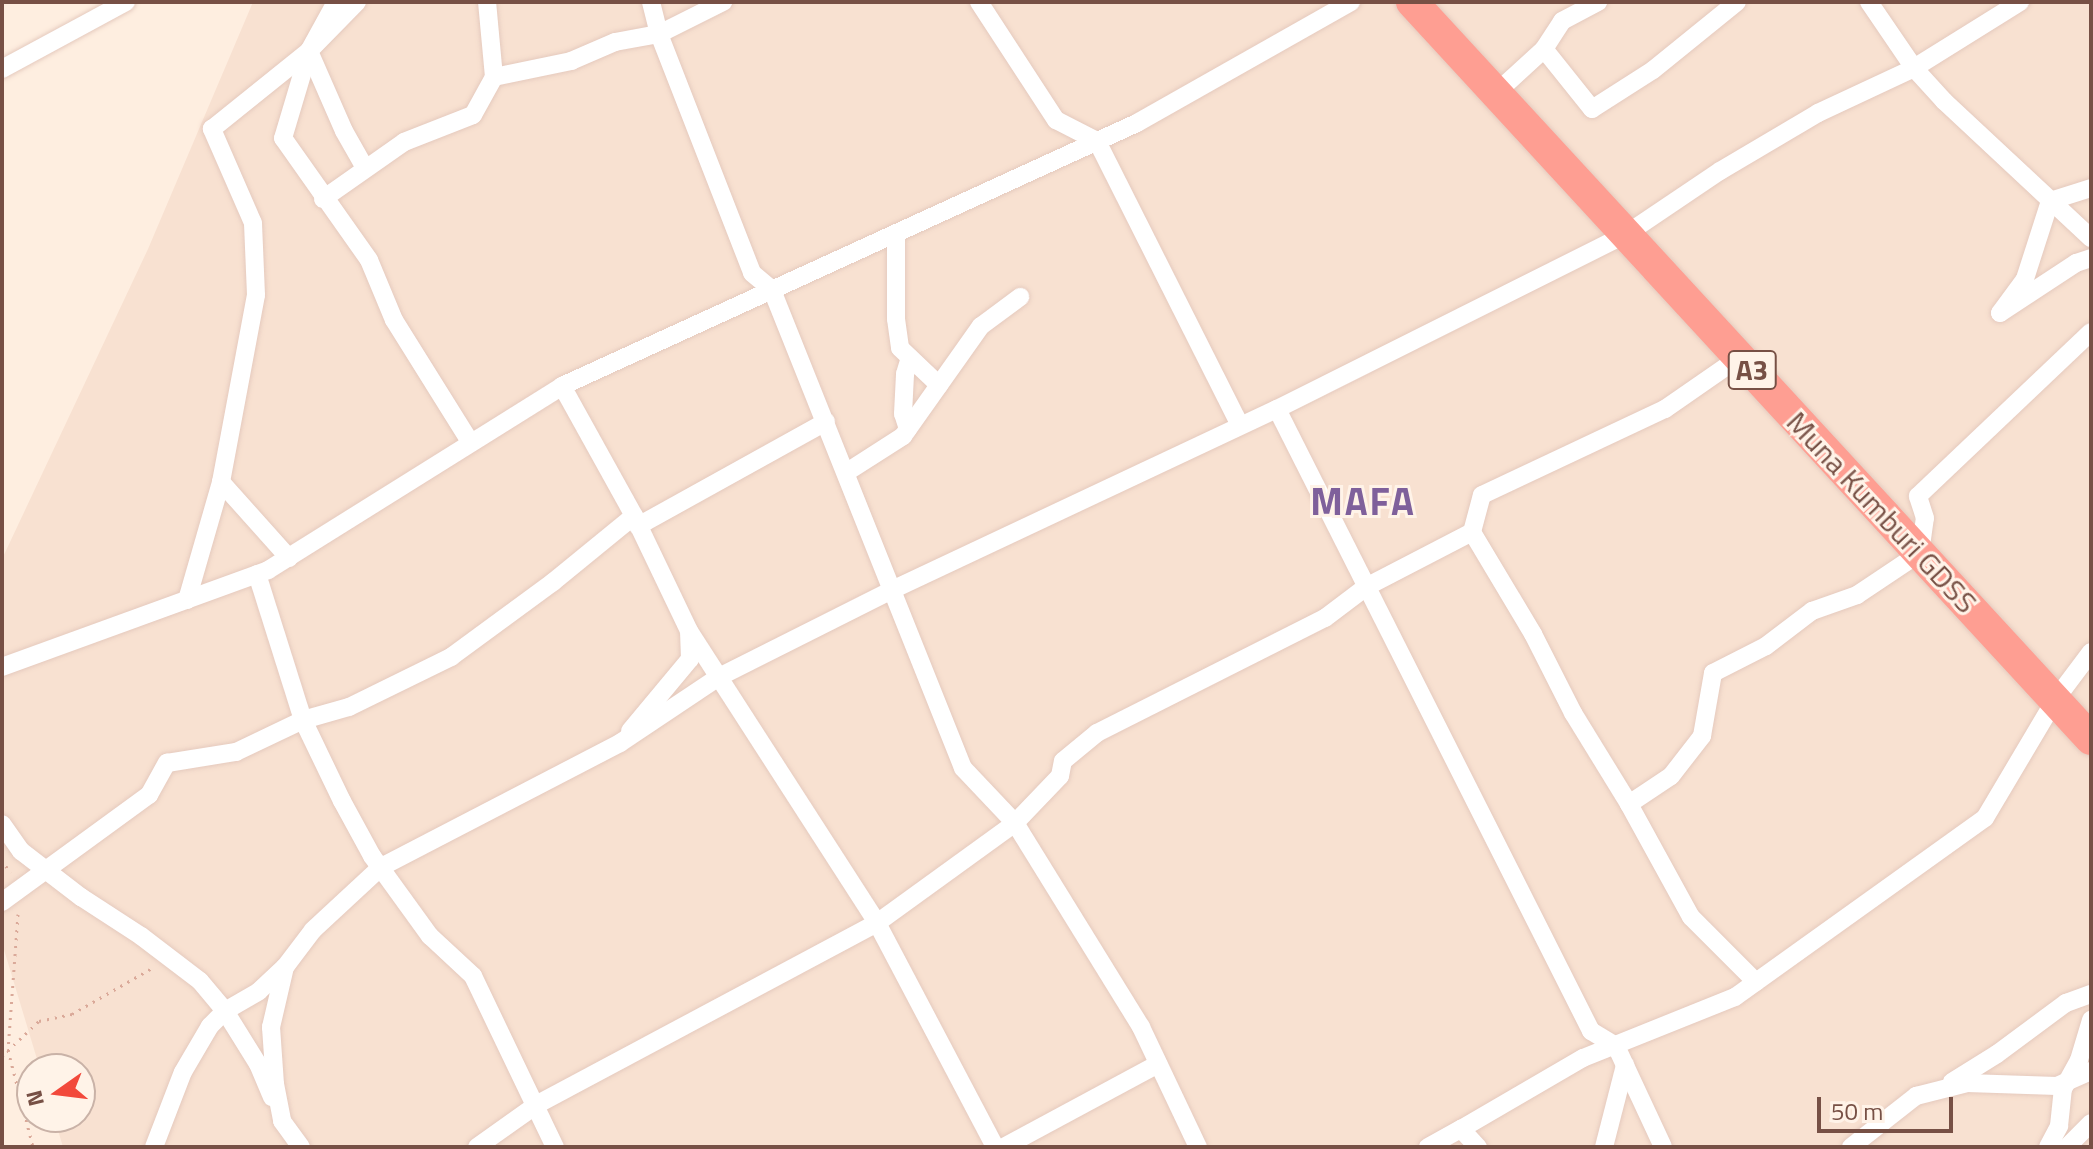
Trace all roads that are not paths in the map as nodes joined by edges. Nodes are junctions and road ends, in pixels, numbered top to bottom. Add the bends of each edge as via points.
1 (126, 2) edge
2 (336, 2) edge
3 (357, 2) edge
4 (487, 2) edge
5 (651, 2) edge
6 (723, 2) edge
7 (979, 2) edge
8 (1351, 2) edge
9 (1412, 2) edge
10 (1598, 2) edge
11 (1737, 2) edge
12 (1869, 2) edge
13 (2020, 2) edge
14 (659, 34) junction
15 (1544, 49) junction
16 (309, 51) junction
17 (1914, 68) junction
18 (2, 69) edge
19 (494, 77) junction
20 (1496, 93) junction
21 (1097, 141) junction
22 (365, 168) junction
23 (2091, 188) edge
24 (323, 199) junction
25 (2050, 201) junction
26 (896, 233) junction
27 (1628, 233) junction
28 (2091, 238) edge
29 (2091, 258) edge
30 (772, 290) junction
31 (1020, 297) dead end
32 (2091, 332) edge
33 (1740, 357) junction
34 (910, 358) junction
35 (939, 385) junction
36 (562, 386) junction
37 (1277, 409) junction
38 (826, 422) junction
39 (1240, 425) junction
40 (908, 429) junction
41 (471, 443) junction
42 (847, 472) junction
43 (221, 482) junction
44 (636, 521) junction
45 (1472, 532) junction
46 (1920, 553) junction
47 (289, 558) junction
48 (257, 574) junction
49 (1366, 587) junction
50 (894, 589) junction
51 (187, 600) junction
52 (689, 631) junction
53 (2091, 652) edge
54 (2, 667) edge
55 (717, 678) junction
56 (2055, 700) junction
57 (303, 720) junction
58 (2091, 739) edge
59 (620, 743) junction
60 (1629, 804) junction
61 (1015, 823) junction
62 (2, 824) edge
63 (381, 867) junction
64 (47, 871) junction
65 (2, 902) edge
66 (877, 923) junction
67 (285, 967) junction
68 (1756, 982) junction
69 (2091, 994) edge
70 (225, 1011) junction
71 (2091, 1020) edge
72 (1616, 1046) junction
73 (1158, 1064) junction
74 (1625, 1065) junction
75 (2091, 1071) edge
76 (2067, 1082) junction
77 (1939, 1090) junction
78 (536, 1105) junction
79 (282, 1121) junction
80 (2091, 1123) edge
81 (1461, 1129) junction
82 (1434, 1145) edge
83 (154, 1147) edge
84 (282, 1147) edge
85 (301, 1147) edge
86 (477, 1147) edge
87 (555, 1147) edge
88 (995, 1147) edge
89 (1004, 1147) edge
90 (1198, 1147) edge
91 (1478, 1147) edge
92 (1604, 1147) edge
93 (1663, 1147) edge
94 (1851, 1147) edge
95 (2048, 1147) edge
96 (2067, 1147) edge

1 - 18 street
2 - 16 street
3 - 16 street
4 - 19 street
5 - 14 street
6 - 14 street
7 - 21 street via 1056,120
8 - 21 street
9 - 20 highway, Muna Kumburi GDSS / A3
10 - 15 street via 1562,21
11 - 15 street via 1653,70 1592,109
12 - 17 street
13 - 17 street
14 - 19 street
14 - 30 street via 752,273
15 - 20 street
16 - 22 street
16 - 24 street via 283,138
16 - 43 street via 212,129 253,223 256,295
17 - 25 street
17 - 27 street via 1818,113
19 - 22 street via 473,115 404,142
20 - 27 highway, Muna Kumburi GDSS / A3
21 - 26 street
21 - 39 street
22 - 24 street
23 - 25 street
24 - 41 street via 369,260 394,320
25 - 28 street
25 - 29 street via 2025,279 2000,313
26 - 30 street
26 - 34 street via 896,319 900,348
27 - 33 highway, Muna Kumburi GDSS / A3
27 - 37 street
30 - 36 street
30 - 38 street
31 - 35 street via 981,326
32 - 46 street via 1918,496 1925,518
33 - 45 street via 1665,409 1482,495
33 - 46 highway, Muna Kumburi GDSS / A3
34 - 35 street
34 - 40 street via 903,414
35 - 40 street
36 - 41 street
36 - 44 street
37 - 39 street
37 - 49 street
38 - 42 street
38 - 44 street
39 - 50 street
40 - 42 street
41 - 47 street
42 - 50 street
43 - 47 street
43 - 51 street
44 - 52 street
44 - 57 street via 451,657 349,707
45 - 49 street
45 - 60 street
46 - 56 highway, Muna Kumburi GDSS / A3
46 - 60 street via 1857,595 1812,611 1766,646 1713,673 1702,736 1671,776
47 - 48 street
48 - 51 street
48 - 57 street
49 - 61 street via 1325,618 1097,733 1063,761 1060,776
49 - 72 street via 1591,1031
50 - 55 street
50 - 61 street via 963,768
51 - 54 street
52 - 55 street
52 - 59 street via 690,659
53 - 56 street
55 - 59 street
55 - 66 street
56 - 58 highway, Muna Kumburi GDSS / A3
56 - 68 street via 1985,818
57 - 63 street
57 - 64 street via 236,752 167,763 149,795
59 - 63 street
60 - 68 street via 1691,917
61 - 66 street
61 - 73 street via 1141,1027
62 - 64 street via 21,851
63 - 67 street via 313,930
63 - 78 street via 430,936 473,976
64 - 65 street
64 - 70 street via 200,981
66 - 78 street
66 - 88 street
67 - 70 street
67 - 79 street via 271,1027
68 - 72 street via 1735,997
69 - 77 street via 2066,1003
70 - 79 street via 258,1064
70 - 83 street via 183,1072
71 - 76 street
72 - 74 street
72 - 81 street via 1583,1058
73 - 89 street
73 - 90 street
74 - 92 street
74 - 93 street
75 - 76 street
76 - 77 street via 1967,1083
76 - 95 street via 2059,1126
77 - 94 street via 1916,1096
78 - 86 street
78 - 87 street
79 - 84 street
79 - 85 street
80 - 96 street
81 - 82 street
81 - 91 street

